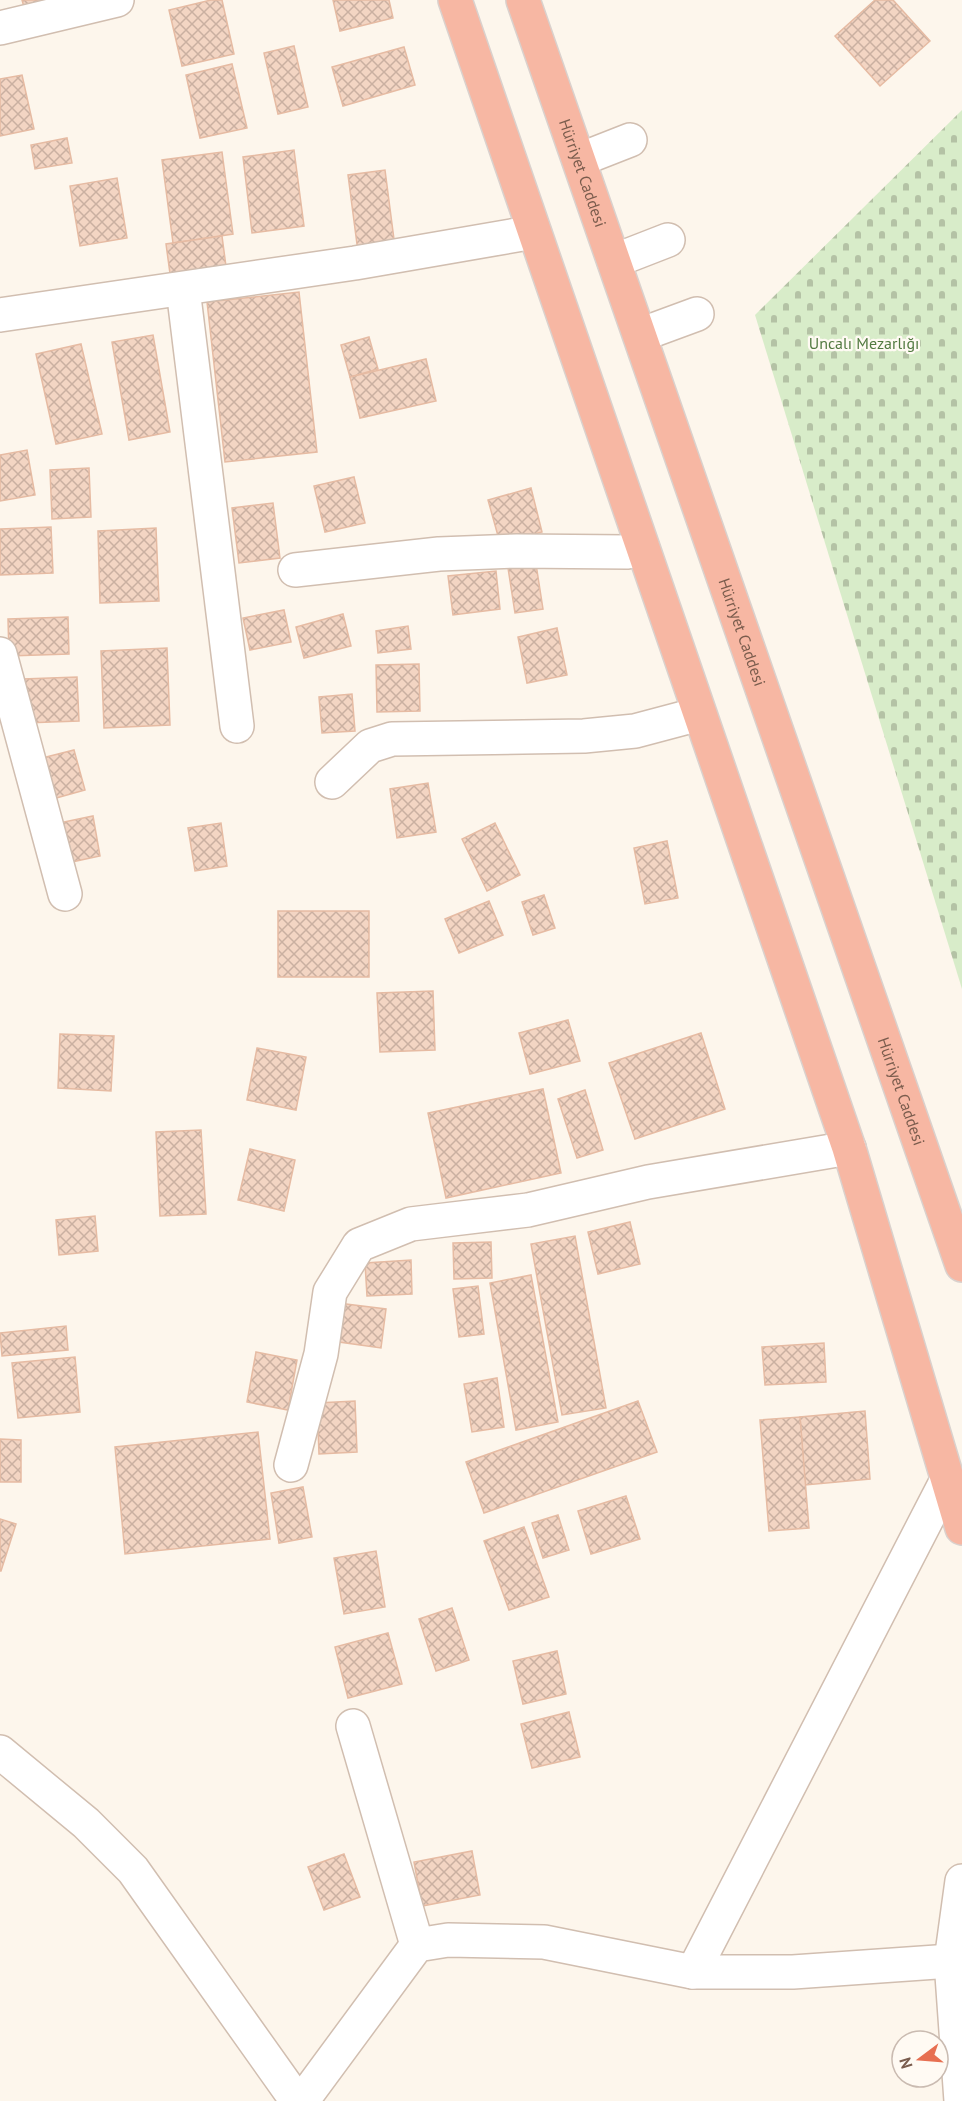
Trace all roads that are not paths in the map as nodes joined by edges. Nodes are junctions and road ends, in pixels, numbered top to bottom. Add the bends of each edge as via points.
1 (117, 0) edge
2 (455, 0) edge
3 (523, 0) edge
4 (0, 28) edge
5 (630, 140) dead end
6 (579, 160) junction
7 (534, 232) junction
8 (668, 240) dead end
9 (614, 261) junction
10 (183, 289) junction
11 (697, 314) dead end
12 (0, 315) edge
13 (640, 335) junction
14 (643, 549) junction
15 (295, 570) dead end
16 (0, 654) edge
17 (699, 714) junction
18 (237, 726) dead end
19 (332, 782) dead end
20 (65, 894) dead end
21 (849, 1148) junction
22 (962, 1265) edge
23 (291, 1465) dead end
24 (947, 1480) junction
25 (962, 1528) edge
26 (353, 1726) dead end
27 (0, 1752) edge
28 (962, 1881) edge
29 (417, 1945) junction
30 (951, 1961) junction
31 (693, 1972) junction
32 (297, 2101) edge
33 (302, 2101) edge
34 (960, 2101) edge

1 - 4 street
2 - 7 highway
3 - 6 highway, Hürriyet Caddesi
5 - 6 street
6 - 9 highway, Hürriyet Caddesi
7 - 10 street
7 - 14 highway
8 - 9 street
9 - 13 highway, Hürriyet Caddesi
10 - 12 street
10 - 18 street
11 - 13 street
13 - 22 highway, Hürriyet Caddesi
14 - 15 street via 439,554
14 - 17 highway
16 - 20 street
17 - 19 street via 635,731 585,736 392,739 370,746
17 - 21 highway
21 - 23 street via 648,1182 528,1210 411,1224 359,1245 330,1292 321,1354
21 - 24 highway
24 - 25 highway
24 - 31 street
26 - 29 street
27 - 32 street via 86,1823 134,1870
28 - 30 street
29 - 31 street via 448,1940 544,1942
29 - 33 street
30 - 31 street via 793,1972
30 - 34 street

